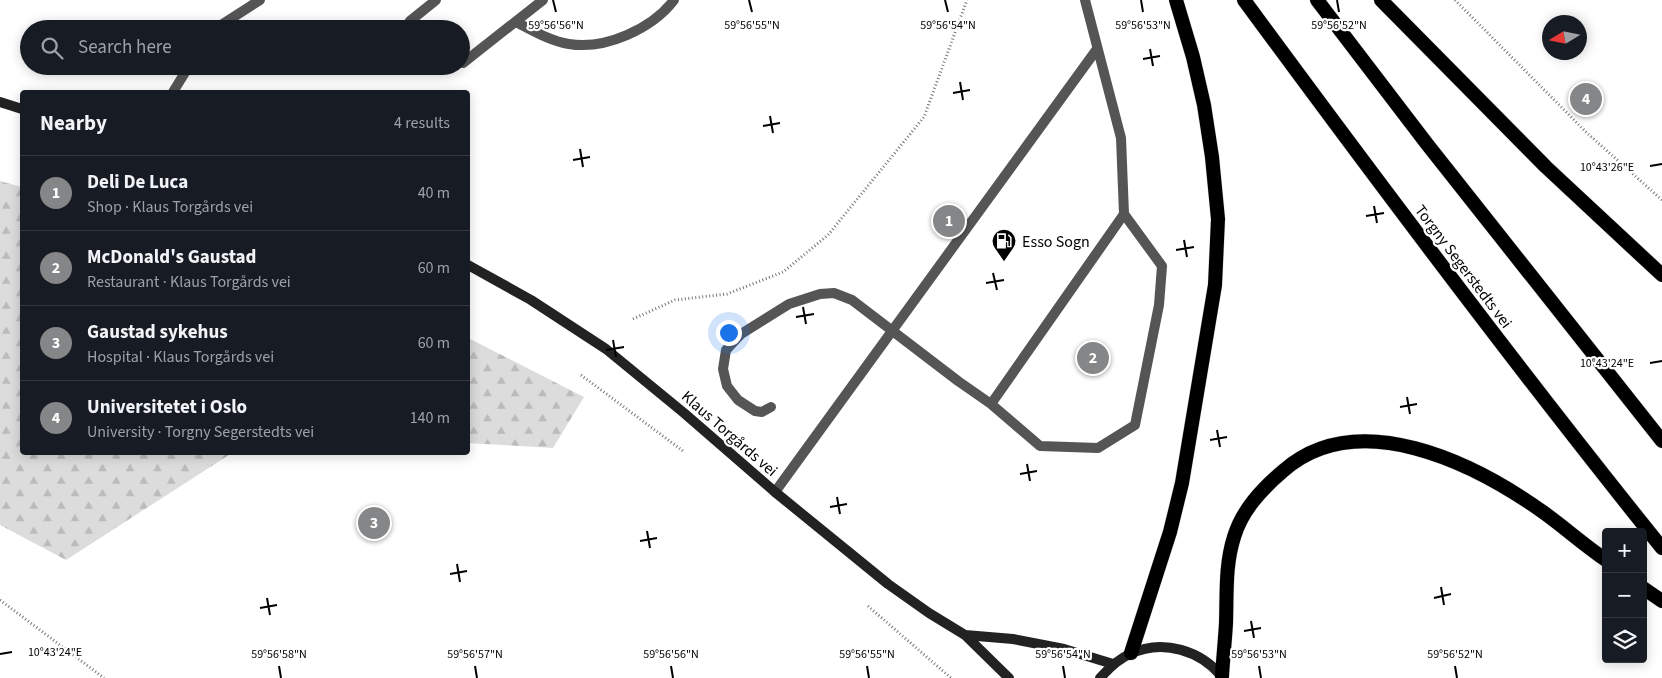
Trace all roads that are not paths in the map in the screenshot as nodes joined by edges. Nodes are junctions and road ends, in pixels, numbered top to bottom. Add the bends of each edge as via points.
1 (260, 0) edge
2 (436, 0) edge
3 (543, 0) edge
4 (674, 0) edge
5 (1084, 0) edge
6 (1176, 0) edge
7 (1244, 0) edge
8 (1317, 0) edge
9 (1381, 0) edge
10 (229, 20) edge
11 (412, 20) edge
12 (516, 22) junction
13 (1097, 49) junction
14 (470, 58) edge
15 (184, 75) edge
16 (175, 90) edge
17 (0, 102) edge
18 (20, 108) edge
19 (1124, 214) junction
20 (470, 266) edge
21 (1662, 275) edge
22 (893, 331) junction
23 (991, 404) junction
24 (771, 407) dead end
25 (1662, 441) edge
26 (775, 492) junction
27 (1662, 548) edge
28 (1602, 557) edge
29 (1647, 591) edge
30 (1662, 601) edge
31 (965, 635) junction
32 (1130, 653) junction
33 (1113, 664) junction
34 (1223, 677) edge
35 (1009, 678) edge
36 (1100, 678) edge

1 - 10 lane
2 - 11 lane
3 - 12 lane
4 - 12 lane via 640,30 601,44 569,44 542,36
5 - 13 lane
6 - 32 highway via 1204,105 1212,157 1218,219 1215,285 1182,482 1170,532
7 - 27 highway, Torgny Segerstedts vei via 1562,424
8 - 25 highway
9 - 21 highway via 1546,167
12 - 14 lane
13 - 19 lane via 1121,138
13 - 22 lane
15 - 16 lane
17 - 18 main road
19 - 23 lane
19 - 23 lane via 1162,266 1160,305 1135,426 1098,448 1040,446
20 - 26 main road, Klaus Torgårds vei via 532,300 606,348
22 - 23 lane
22 - 24 lane via 852,300 834,293 789,304 741,334 726,350 723,369 726,386 738,400 755,411 762,412
22 - 26 lane
26 - 31 main road, Klaus Torgårds vei via 888,584
28 - 34 highway via 1542,512 1496,483 1431,452 1357,440 1334,444 1308,453 1268,484 1249,505 1234,535 1228,564
29 - 30 highway
31 - 33 main road, Klaus Torgårds vei via 1064,649
31 - 35 main road, Klaus Torgårds vei
32 - 33 main road
32 - 34 main road via 1170,647 1190,652 1208,662
33 - 36 main road

